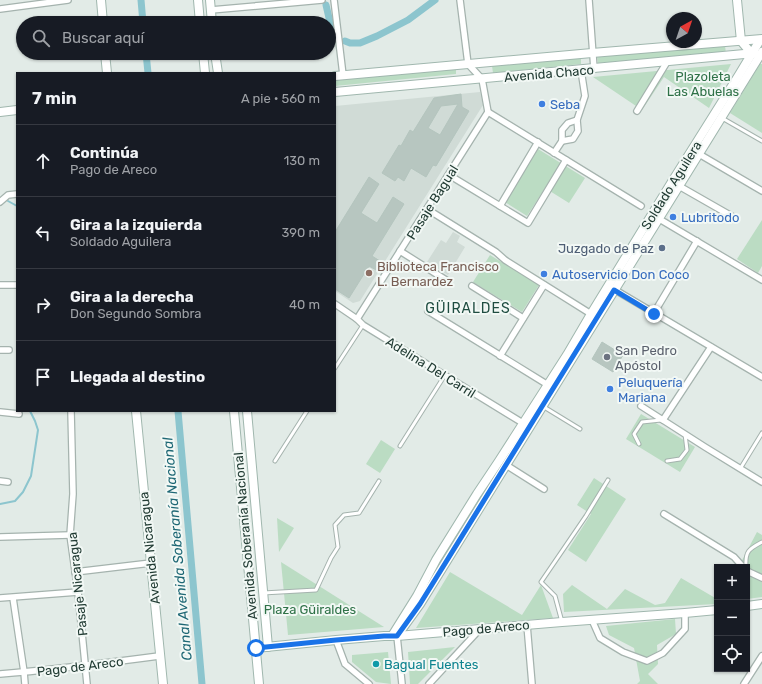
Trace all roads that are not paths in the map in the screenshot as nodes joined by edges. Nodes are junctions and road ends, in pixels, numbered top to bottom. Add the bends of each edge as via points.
1 (68, 0) edge
2 (101, 0) edge
3 (198, 0) edge
4 (210, 0) edge
5 (322, 0) edge
6 (334, 0) edge
7 (460, 0) edge
8 (589, 0) edge
9 (737, 0) edge
10 (29, 3) edge
11 (0, 9) edge
12 (211, 10) junction
13 (102, 16) edge
14 (199, 16) edge
15 (211, 16) edge
16 (335, 16) edge
17 (336, 30) edge
18 (761, 40) edge
19 (741, 41) junction
20 (592, 53) junction
21 (762, 53) edge
22 (752, 54) junction
23 (106, 60) edge
24 (204, 60) edge
25 (216, 60) edge
26 (667, 62) junction
27 (468, 64) junction
28 (594, 68) junction
29 (581, 70) junction
30 (107, 72) edge
31 (205, 72) edge
32 (218, 72) edge
33 (339, 75) edge
34 (482, 79) junction
35 (336, 92) edge
36 (16, 110) edge
37 (0, 112) edge
38 (488, 112) junction
39 (637, 112) dead end
40 (722, 117) junction
41 (577, 120) junction
42 (562, 141) junction
43 (762, 141) edge
44 (538, 142) junction
45 (554, 153) junction
46 (699, 154) junction
47 (566, 160) junction
48 (449, 175) junction
49 (679, 186) junction
50 (762, 191) edge
51 (16, 194) edge
52 (0, 202) edge
53 (500, 206) junction
54 (641, 206) dead end
55 (427, 209) junction
56 (655, 217) junction
57 (735, 218) dead end
58 (697, 241) junction
59 (400, 252) junction
60 (446, 280) dead end
61 (762, 280) edge
62 (0, 285) edge
63 (16, 285) edge
64 (544, 285) junction
65 (472, 286) dead end
66 (611, 288) junction
67 (336, 305) edge
68 (428, 311) dead end
69 (590, 314) junction
70 (654, 314) junction
71 (523, 318) junction
72 (357, 320) junction
73 (363, 325) junction
74 (711, 347) junction
75 (0, 350) edge
76 (9, 350) dead end
77 (500, 356) junction
78 (566, 362) junction
79 (336, 366) edge
80 (445, 375) junction
81 (762, 377) edge
82 (548, 385) junction
83 (542, 406) junction
84 (641, 406) dead end
85 (0, 412) edge
86 (71, 412) edge
87 (136, 412) edge
88 (234, 412) edge
89 (247, 412) edge
90 (306, 412) edge
91 (19, 414) dead end
92 (663, 420) junction
93 (526, 425) junction
94 (580, 430) dead end
95 (685, 434) junction
96 (762, 434) edge
97 (639, 444) dead end
98 (400, 446) dead end
99 (275, 461) dead end
100 (667, 461) dead end
101 (506, 465) junction
102 (740, 469) junction
103 (608, 480) dead end
104 (0, 481) edge
105 (379, 481) dead end
106 (8, 482) dead end
107 (762, 482) edge
108 (544, 489) dead end
109 (664, 514) dead end
110 (70, 535) junction
111 (0, 537) edge
112 (762, 542) edge
113 (151, 563) junction
114 (741, 564) edge
115 (745, 564) edge
116 (75, 572) junction
117 (750, 572) edge
118 (762, 578) edge
119 (78, 592) junction
120 (263, 593) junction
121 (0, 598) edge
122 (13, 598) junction
123 (762, 604) edge
124 (750, 606) edge
125 (714, 610) edge
126 (685, 613) junction
127 (592, 620) junction
128 (562, 622) junction
129 (526, 625) junction
130 (480, 629) junction
131 (395, 636) junction
132 (336, 640) junction
133 (268, 647) junction
134 (256, 648) junction
135 (159, 656) junction
136 (762, 656) edge
137 (85, 666) junction
138 (24, 672) junction
139 (0, 674) edge
140 (25, 684) edge
141 (87, 684) edge
142 (163, 684) edge
143 (259, 684) edge
144 (369, 684) edge
145 (402, 684) edge
146 (429, 684) edge
147 (532, 684) edge
148 (745, 684) edge

1 - 10 street
2 - 13 street
3 - 14 street
4 - 12 street
5 - 12 street
6 - 16 street
7 - 27 street
8 - 20 street
9 - 19 street
10 - 11 street
12 - 15 street
17 - 33 street
18 - 19 street, Avenida Chaco
18 - 22 street, Soldado Aguilera
19 - 20 street, Avenida Chaco
19 - 22 street
20 - 27 street, Avenida Chaco
20 - 28 street
21 - 22 street, Avenida Chaco
21 - 40 street, Soldado Aguilera
22 - 26 street, Avenida Chaco
22 - 56 street, Soldado Aguilera
23 - 30 street
24 - 31 street
25 - 32 street
26 - 28 street, Avenida Chaco
26 - 39 street
27 - 33 street, Avenida Chaco
27 - 34 street
28 - 29 street, Avenida Chaco
29 - 34 street, Avenida Chaco
29 - 41 street via 585,96
34 - 35 street, Avenida Chaco
34 - 38 street
36 - 37 street
38 - 44 street
38 - 48 street, Pasaje Bagual
40 - 43 lane
40 - 46 street, Soldado Aguilera
41 - 42 street via 568,123 562,130
41 - 42 street via 578,131 573,139
42 - 45 street
44 - 45 street
44 - 53 street
45 - 47 street
46 - 49 street, Soldado Aguilera
46 - 50 street
47 - 53 street via 528,224
47 - 54 street
48 - 53 street
48 - 55 street, Pasaje Bagual
49 - 56 street, Soldado Aguilera
49 - 57 street
51 - 52 street via 8,195
55 - 59 street, Pasaje Bagual
55 - 64 street
56 - 58 street
56 - 66 street, Soldado Aguilera
58 - 61 street
58 - 70 street
59 - 60 street
59 - 72 street, Pasaje Bagual
62 - 63 street
64 - 69 street
64 - 71 street
65 - 71 street
66 - 69 street, Soldado Aguilera
66 - 70 street
66 - 78 street, Soldado Aguilera
67 - 72 street, Adelina Del Carril
68 - 77 street
69 - 78 street, Soldado Aguilera
70 - 74 street
71 - 77 street
72 - 73 street, Adelina Del Carril
73 - 79 lane
73 - 80 street, Adelina Del Carril
74 - 81 street
74 - 92 street
75 - 76 street
77 - 82 street
78 - 82 street, Soldado Aguilera
78 - 83 street, Soldado Aguilera
80 - 93 street, Adelina Del Carril
80 - 98 lane
82 - 93 street, Soldado Aguilera
83 - 93 street, Soldado Aguilera
83 - 94 lane
84 - 92 street
85 - 91 street
86 - 110 street, Pasaje Nicaragua via 73,494
87 - 113 street, Avenida Nicaragua
88 - 134 street, Avenida Soberanía Nacional
89 - 120 street, Avenida Soberanía Nacional
90 - 99 lane
92 - 95 street
92 - 97 lane via 642,422 634,434
93 - 101 street, Soldado Aguilera
93 - 131 street, Soldado Aguilera via 477,494 436,560
95 - 100 lane via 686,450 680,459
95 - 102 street
96 - 102 lane
101 - 108 street
101 - 131 street, Soldado Aguilera via 420,604
102 - 107 street
103 - 128 lane via 541,582 554,596
104 - 106 street
105 - 120 lane via 359,513 344,515 335,525 338,547 316,590
109 - 114 street via 734,557
110 - 111 street
110 - 116 street, Pasaje Nicaragua
112 - 115 lane via 750,548
113 - 116 street
113 - 135 street, Avenida Nicaragua
116 - 119 street, Pasaje Nicaragua
117 - 118 street
119 - 122 street
119 - 137 street, Pasaje Nicaragua
120 - 133 street, Avenida Soberanía Nacional
121 - 122 street
122 - 138 street
123 - 124 street
125 - 126 street, Pago de Areco
126 - 127 street, Pago de Areco
126 - 127 street via 685,629 663,653 647,661 623,652 600,638
127 - 128 street, Pago de Areco
128 - 129 street, Pago de Areco
129 - 130 street, Pago de Areco
129 - 147 street
130 - 131 street, Pago de Areco
130 - 146 street
131 - 132 street, Pago de Areco
131 - 145 street
132 - 133 street, Pago de Areco
132 - 144 street via 346,664
133 - 134 street, Pago de Areco
134 - 143 street, Avenida Soberanía Nacional
135 - 137 street, Pago de Areco
135 - 142 street, Avenida Nicaragua
136 - 148 street
137 - 138 street, Pago de Areco
137 - 141 street, Pasaje Nicaragua
138 - 139 street, Pago de Areco
138 - 140 street

